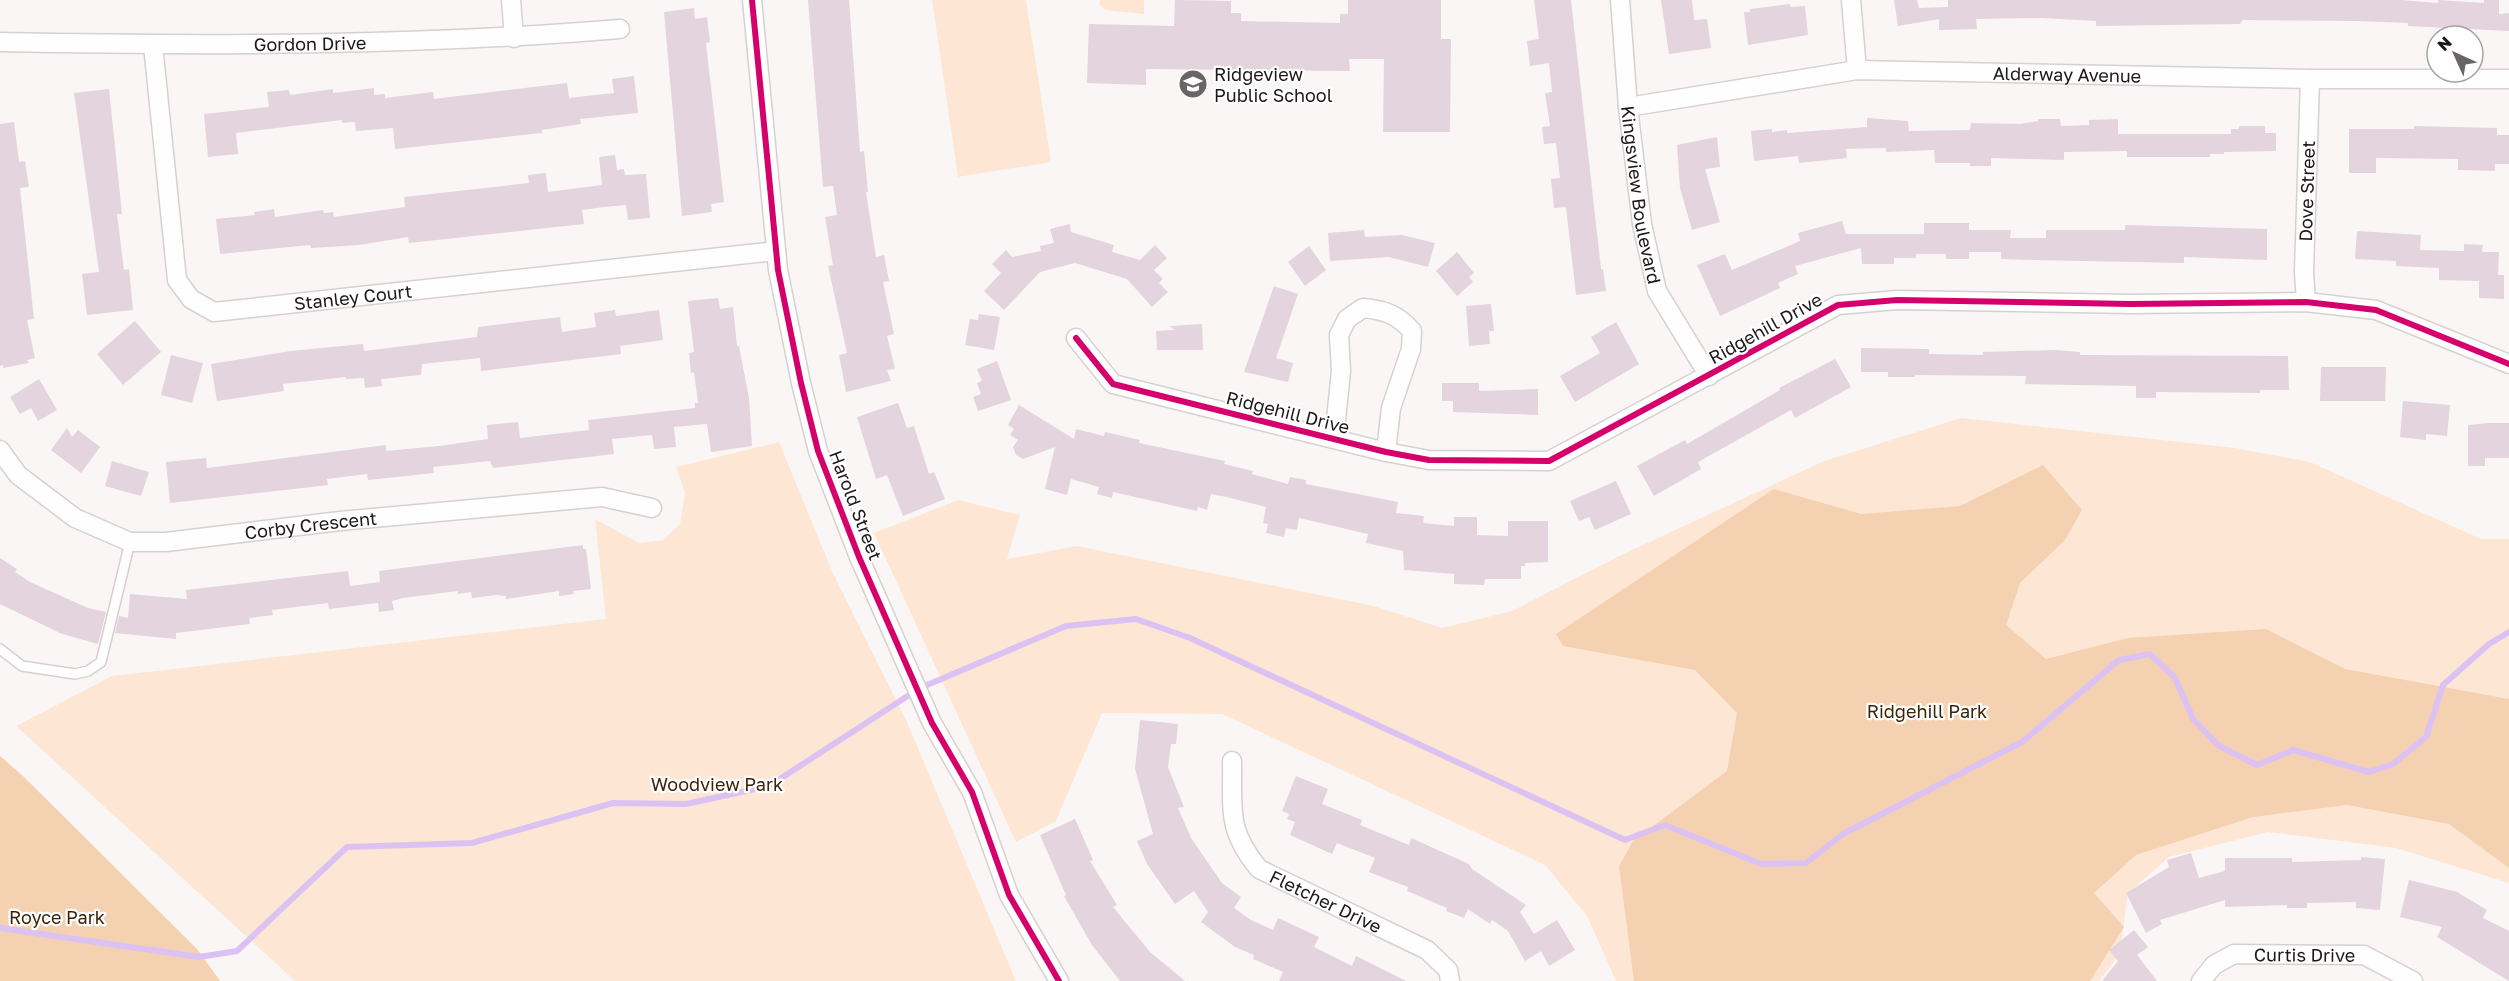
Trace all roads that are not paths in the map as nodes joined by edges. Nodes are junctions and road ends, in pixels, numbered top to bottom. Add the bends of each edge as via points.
1 (510, 0) edge
2 (752, 0) edge
3 (1620, 0) edge
4 (1851, 0) edge
5 (620, 29) dead end
6 (514, 38) junction
7 (0, 42) edge
8 (153, 45) junction
9 (1857, 70) junction
10 (2310, 79) junction
11 (2509, 80) edge
12 (1628, 107) junction
13 (776, 251) junction
14 (2306, 302) junction
15 (1076, 338) dead end
16 (2509, 364) edge
17 (1709, 376) junction
18 (1334, 439) junction
19 (0, 450) edge
20 (1386, 452) junction
21 (651, 508) dead end
22 (130, 542) junction
23 (0, 649) edge
24 (1232, 761) dead end
25 (1059, 981) edge
26 (1450, 981) edge
27 (2201, 981) edge
28 (2413, 981) edge

1 - 6 street
2 - 13 street, Harold Street
3 - 12 street, Kingsview Boulevard
4 - 9 street
5 - 6 street, Gordon Drive
6 - 8 street, Gordon Drive
7 - 8 street, Gordon Drive
8 - 13 street, Stanley Court via 177,280 191,299 214,312
9 - 10 street, Alderway Avenue
9 - 12 street, Alderway Avenue
10 - 11 street, Alderway Avenue
10 - 14 street, Dove Street
12 - 17 street, Kingsview Boulevard via 1642,224 1657,291
13 - 25 street, Harold Street via 818,451 932,723 972,792 1009,895
14 - 16 street, Ridgehill Drive via 2376,310
14 - 17 street, Ridgehill Drive via 1897,300 1838,305
15 - 18 street, Ridgehill Drive via 1113,384
17 - 20 street, Ridgehill Drive via 1549,461 1429,460
18 - 20 street, Ridgehill Drive
18 - 20 street, Ridgehill Drive via 1341,371 1339,335 1347,319 1363,308 1384,310 1401,318 1412,331 1411,349 1391,408
19 - 22 street, Corby Crescent via 18,475 75,518
21 - 22 street, Corby Crescent via 602,497 340,521 166,542
22 - 23 lane via 101,663 75,674 22,666
24 - 26 street, Fletcher Drive via 1233,824 1241,848 1258,869 1427,950 1448,970
27 - 28 street, Curtis Drive via 2214,965 2234,954 2364,955

